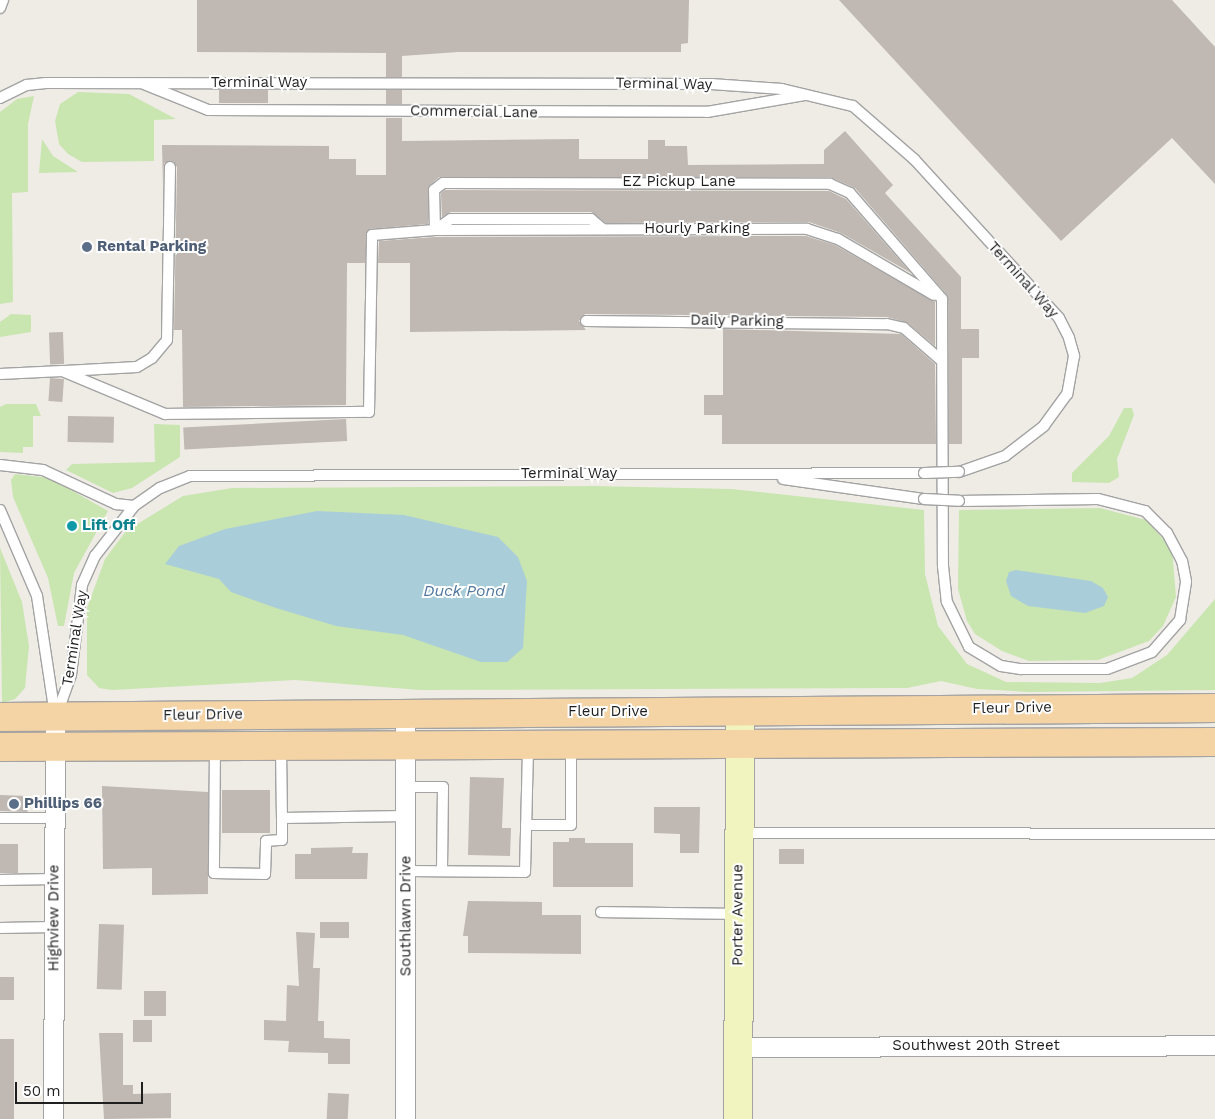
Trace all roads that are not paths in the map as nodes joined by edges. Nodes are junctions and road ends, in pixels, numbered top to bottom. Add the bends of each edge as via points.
1 (3, 0) edge
2 (0, 8) edge
3 (143, 83) junction
4 (809, 94) junction
5 (0, 98) edge
6 (170, 167) dead end
7 (435, 230) junction
8 (942, 299) junction
9 (586, 321) dead end
10 (942, 361) junction
11 (62, 371) junction
12 (0, 374) edge
13 (0, 465) edge
14 (755, 474) junction
15 (134, 506) junction
16 (0, 510) edge
17 (1215, 708) edge
18 (740, 712) junction
19 (405, 713) junction
20 (0, 717) edge
21 (56, 717) junction
22 (1215, 742) edge
23 (571, 744) junction
24 (740, 744) junction
25 (406, 745) junction
26 (528, 745) junction
27 (0, 746) edge
28 (215, 746) junction
29 (281, 746) junction
30 (56, 747) junction
31 (406, 787) junction
32 (406, 816) junction
33 (0, 818) edge
34 (55, 818) junction
35 (282, 818) junction
36 (526, 825) junction
37 (739, 833) junction
38 (1215, 834) edge
39 (406, 871) junction
40 (442, 871) junction
41 (54, 879) junction
42 (0, 880) edge
43 (601, 912) dead end
44 (738, 914) junction
45 (54, 927) junction
46 (0, 928) edge
47 (1215, 1045) edge
48 (738, 1047) junction
49 (53, 1119) edge
50 (405, 1119) edge
51 (738, 1119) edge

1 - 2 lane
3 - 4 lane, Terminal Way via 711,84
3 - 4 lane, Commercial Lane via 208,110 706,112
3 - 5 lane, Terminal Way via 26,85
4 - 14 lane, Terminal Way, bridge via 854,106 891,136 1059,318 1074,356 1067,394 1044,426 1005,456 959,472
6 - 11 lane via 167,340 152,358 137,367
7 - 8 lane, Hourly Parking via 807,229 838,239
7 - 8 lane, EZ Pickup Lane via 434,190 443,183 830,184 850,193
7 - 11 lane via 372,235 368,412 165,414
8 - 10 lane
9 - 10 lane, Daily Parking via 888,324 904,328
10 - 14 lane, bridge via 944,582 956,628 969,647 995,663 1021,670 1107,669 1152,652 1180,620 1185,602 1182,561 1167,533 1145,511 1098,499 959,500 924,499
11 - 12 lane
13 - 15 lane via 52,473 116,504
14 - 15 lane, Terminal Way via 212,473 175,481
15 - 21 lane, Terminal Way via 109,533 82,585 71,676
16 - 21 lane, Terminal Way via 37,596 48,694
17 - 18 main road, Fleur Drive
18 - 19 main road, Fleur Drive
18 - 24 street, Porter Avenue
19 - 21 main road, Fleur Drive
19 - 25 street, Southlawn Drive
20 - 21 main road, Fleur Drive
21 - 30 street, Highview Drive
22 - 24 main road, Fleur Drive
23 - 24 main road, Fleur Drive
23 - 26 main road, Fleur Drive
23 - 36 lane via 571,825
24 - 37 street, Porter Avenue
25 - 26 main road, Fleur Drive
25 - 29 main road, Fleur Drive
25 - 31 street, Southlawn Drive
26 - 36 lane
27 - 30 main road, Fleur Drive
28 - 29 main road, Fleur Drive
28 - 30 main road, Fleur Drive
28 - 35 lane via 214,873 265,874 266,841 282,840
29 - 35 lane
30 - 34 street, Highview Drive
31 - 32 street, Southlawn Drive
31 - 40 lane via 443,787
32 - 35 lane
32 - 39 street, Southlawn Drive
33 - 34 lane
34 - 41 street, Highview Drive
36 - 40 lane via 525,872
37 - 38 lane
37 - 44 street, Porter Avenue
39 - 40 lane
39 - 50 street, Southlawn Drive
41 - 42 lane
41 - 45 street, Highview Drive
43 - 44 lane
44 - 48 street, Porter Avenue
45 - 46 lane
45 - 49 street, Highview Drive
47 - 48 street, Southwest 20th Street
48 - 51 street, Porter Avenue

